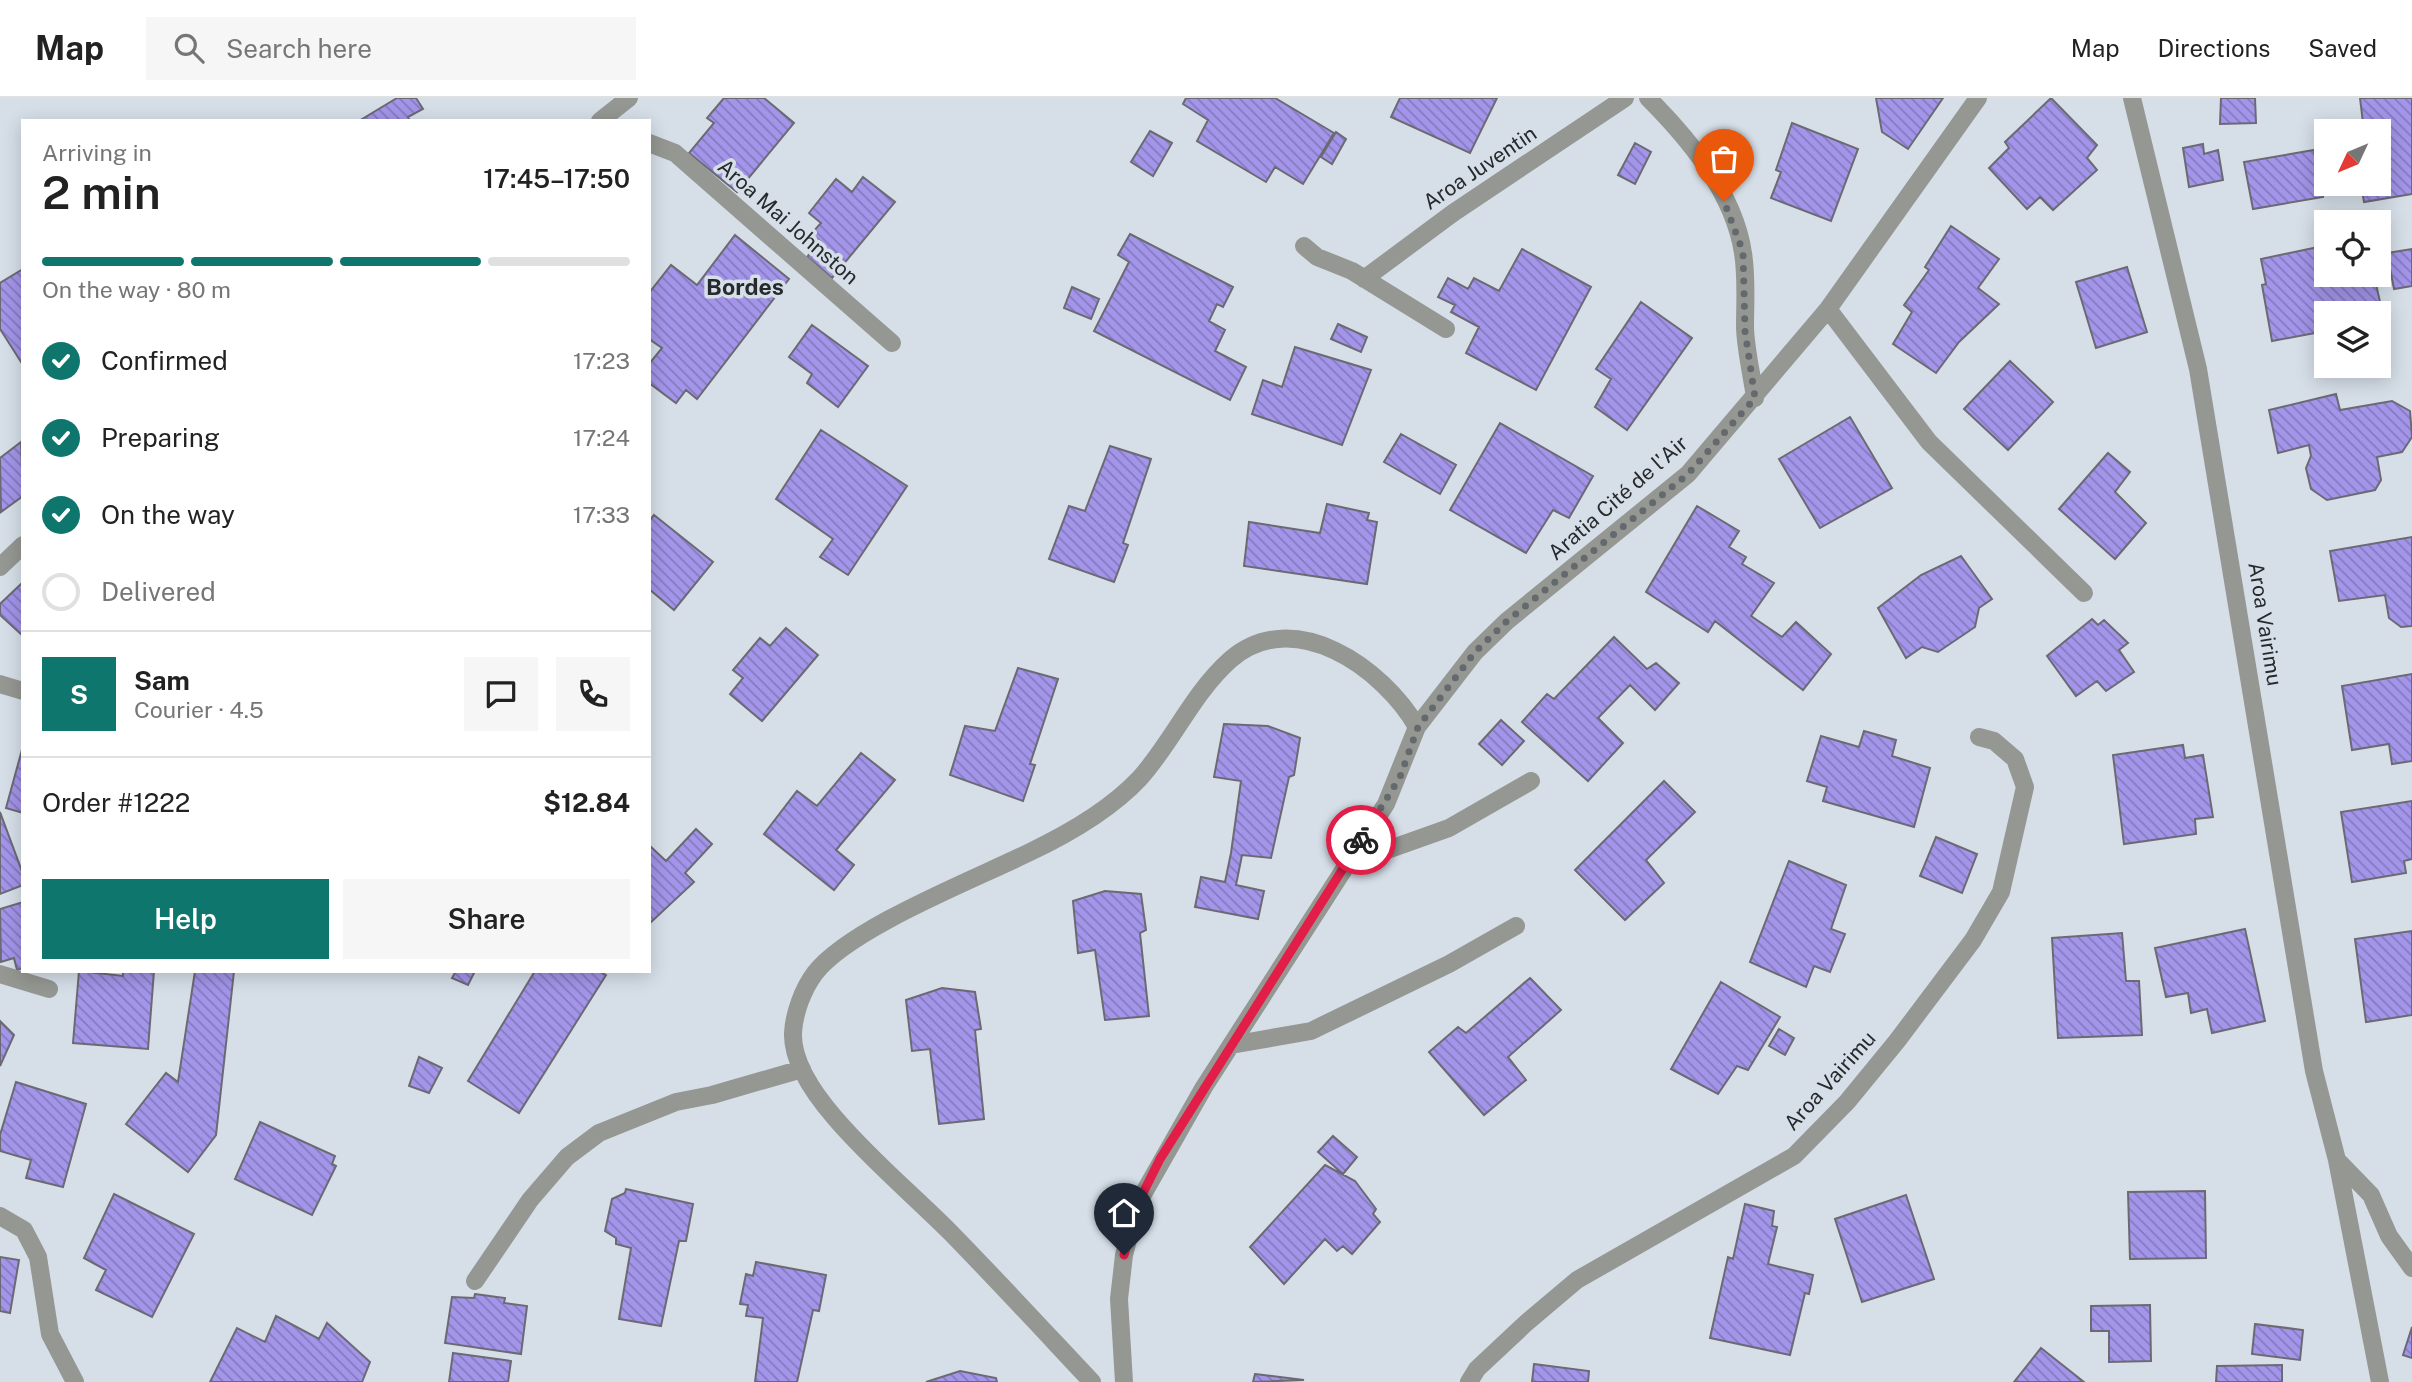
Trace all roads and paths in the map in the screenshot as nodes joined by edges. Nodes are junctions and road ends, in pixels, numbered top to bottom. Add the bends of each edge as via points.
1 (629, 98) edge
2 (1625, 98) edge
3 (1648, 98) edge
4 (1978, 98) edge
5 (2132, 98) edge
6 (603, 119) edge
7 (651, 144) edge
8 (1304, 246) dead end
9 (1364, 279) junction
10 (1828, 309) junction
11 (1446, 329) dead end
12 (892, 343) dead end
13 (1755, 398) junction
14 (21, 547) edge
15 (0, 567) edge
16 (2084, 593) dead end
17 (0, 684) edge
18 (21, 690) edge
19 (1418, 727) junction
20 (1979, 737) dead end
21 (1531, 781) dead end
22 (1345, 865) junction
23 (1516, 926) dead end
24 (0, 974) edge
25 (49, 989) dead end
26 (1231, 1045) junction
27 (802, 1069) junction
28 (2337, 1160) junction
29 (0, 1216) edge
30 (2412, 1268) edge
31 (475, 1281) dead end
32 (75, 1382) edge
33 (1092, 1382) edge
34 (1124, 1382) edge
35 (1469, 1382) edge
36 (2380, 1382) edge

1 - 6 street
2 - 9 street, Aroa Juventin via 1453,213
3 - 13 street via 1706,166 1733,219 1743,252 1745,331
4 - 10 street, Aratia Cité de l'Air
5 - 28 street, Aroa Vairimu via 2198,369 2314,1072
7 - 12 street, Aroa Mai Johnston via 675,153
8 - 9 street
9 - 11 street
10 - 13 street, Aratia Cité de l'Air
10 - 16 street via 1928,442
13 - 19 street, Aratia Cité de l'Air via 1688,474 1491,637
14 - 15 street
17 - 18 street
19 - 22 street, Aratia Cité de l'Air via 1386,804
19 - 27 street via 1403,702 1377,677 1330,648 1283,638 1233,657 1139,779 1114,801 1032,851 882,924 827,961 802,995 793,1031
20 - 35 street, Aroa Vairimu via 1994,741 2015,759 2025,787 2001,892 1973,940 1897,1041 1794,1156 1577,1280 1477,1369
21 - 22 street via 1449,828
22 - 26 street, Aratia Cité de l'Air
23 - 26 street via 1311,1031
24 - 25 street
26 - 34 street, Aratia Cité de l'Air via 1160,1159 1132,1222 1119,1299
27 - 31 street via 676,1102 599,1133 567,1157 530,1200
27 - 33 street via 834,1118
28 - 30 street, Aroa Vairimu via 2371,1195 2389,1236
28 - 36 street, Aroa Vairimu
29 - 32 street via 24,1230 38,1256 51,1334

